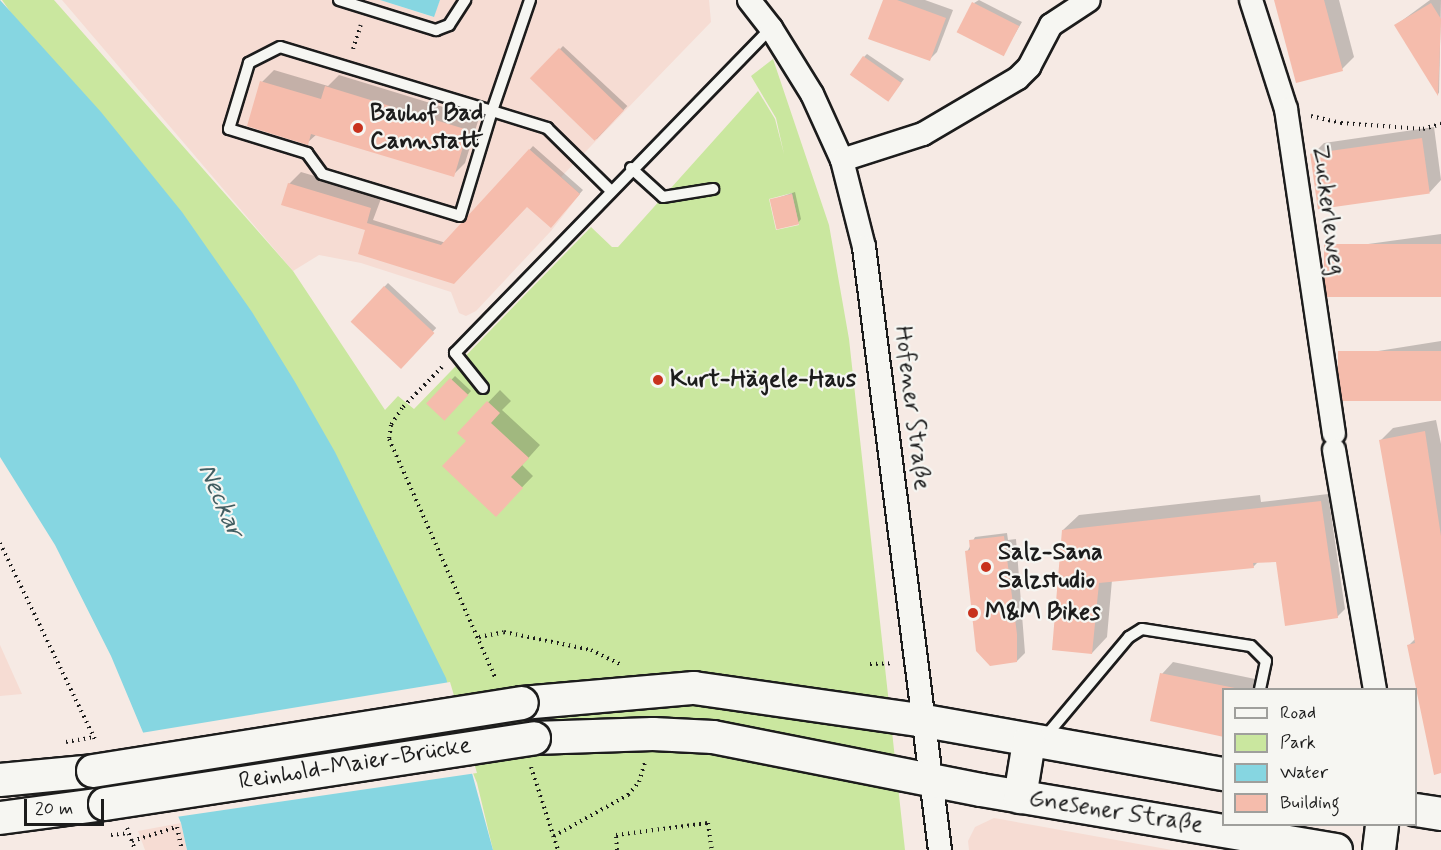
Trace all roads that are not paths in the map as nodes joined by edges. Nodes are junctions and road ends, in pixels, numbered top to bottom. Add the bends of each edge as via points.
1 (339, 0) edge
2 (465, 0) edge
3 (530, 0) edge
4 (749, 0) edge
5 (1089, 0) edge
6 (1251, 0) edge
7 (771, 28) junction
8 (492, 111) junction
9 (843, 160) junction
10 (631, 168) junction
11 (713, 189) dead end
12 (610, 190) junction
13 (483, 388) dead end
14 (1260, 688) edge
15 (1375, 688) edge
16 (813, 704) junction
17 (925, 721) junction
18 (1034, 743) junction
19 (807, 754) junction
20 (1222, 774) edge
21 (0, 780) edge
22 (931, 780) junction
23 (1020, 797) junction
24 (1417, 810) edge
25 (1441, 814) edge
26 (0, 818) edge
27 (1382, 826) edge
28 (940, 850) edge
29 (1336, 850) edge
30 (1379, 850) edge

1 - 2 lane via 436,30 449,25
3 - 8 lane
4 - 7 street, Hofener Straße
5 - 9 street via 1051,25 1018,78 923,134
6 - 15 street, Zuckerleweg via 1286,110
7 - 9 street, Hofener Straße via 812,94
7 - 10 lane
8 - 8 lane via 460,216 322,174 307,153 229,129 249,63 280,47
8 - 12 lane via 547,128
9 - 17 street, Hofener Straße via 864,247
10 - 11 lane via 663,197
10 - 12 lane
12 - 13 lane via 455,353
14 - 18 lane via 1266,661 1251,646 1142,629 1129,637
16 - 17 main road, Reinhold-Maier-Brücke
16 - 19 main road
16 - 21 main road, Reinhold-Maier-Brücke, bridge via 694,688 522,703 96,759
17 - 18 main road
17 - 22 street, Hofener Straße
18 - 20 main road
18 - 23 main road
19 - 22 main road, Gnesener Straße
19 - 26 main road, Reinhold-Maier-Brücke, bridge via 703,736 531,748 115,813
22 - 23 main road, Gnesener Straße
22 - 28 street, Hofener Straße
23 - 29 main road, Gnesener Straße
24 - 25 main road
27 - 30 main road

